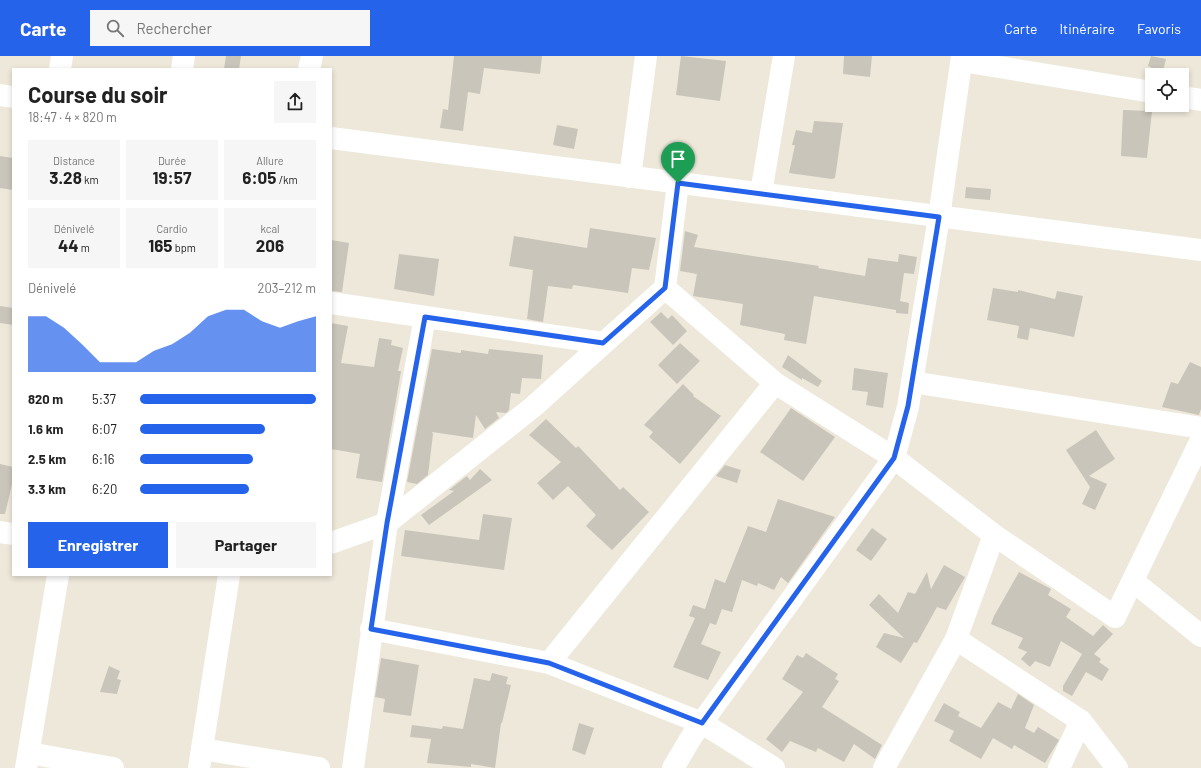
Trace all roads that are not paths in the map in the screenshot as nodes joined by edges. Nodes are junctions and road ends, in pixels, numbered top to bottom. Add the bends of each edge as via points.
1 (62, 56) edge
2 (184, 56) edge
3 (312, 56) edge
4 (646, 56) edge
5 (784, 56) edge
6 (962, 58) edge
7 (60, 68) edge
8 (182, 68) edge
9 (309, 68) edge
10 (1145, 91) edge
11 (0, 95) edge
12 (12, 97) edge
13 (1189, 98) edge
14 (1201, 100) edge
15 (332, 138) edge
16 (630, 177) junction
17 (678, 183) junction
18 (761, 194) junction
19 (939, 217) junction
20 (1201, 250) edge
21 (665, 288) junction
22 (332, 303) edge
23 (425, 317) junction
24 (603, 343) junction
25 (912, 382) junction
26 (775, 383) junction
27 (1201, 428) edge
28 (1201, 440) edge
29 (894, 458) junction
30 (387, 523) junction
31 (0, 532) edge
32 (12, 534) edge
33 (994, 535) junction
34 (332, 543) edge
35 (58, 576) edge
36 (233, 577) edge
37 (1133, 581) junction
38 (371, 629) junction
39 (1201, 636) edge
40 (956, 639) junction
41 (549, 663) junction
42 (1081, 721) junction
43 (702, 723) junction
44 (201, 758) edge
45 (28, 761) edge
46 (113, 768) edge
47 (319, 768) edge
48 (353, 768) edge
49 (673, 768) edge
50 (774, 768) edge
51 (884, 768) edge
52 (1059, 768) edge
53 (1117, 768) edge

1 - 7 street
2 - 8 street
3 - 9 street
4 - 16 street
5 - 18 street
6 - 10 street
6 - 19 street
11 - 12 street
13 - 14 street
15 - 16 street
16 - 17 street
17 - 18 street
17 - 21 street
18 - 19 street
19 - 20 street
19 - 25 street
21 - 24 street
21 - 26 street
22 - 23 street
23 - 24 street
23 - 30 street
24 - 30 street via 533,407
25 - 27 street
25 - 29 street
26 - 29 street
26 - 41 street
28 - 37 street
29 - 33 street
29 - 43 street
30 - 34 street
30 - 38 street
31 - 32 street
33 - 37 street via 1115,617
33 - 40 street
35 - 45 street
36 - 44 street
37 - 39 street
38 - 41 street
38 - 48 street
40 - 42 street
40 - 51 street
41 - 43 street
42 - 52 street
42 - 53 street
43 - 49 street
43 - 50 street
44 - 47 street
45 - 46 street

